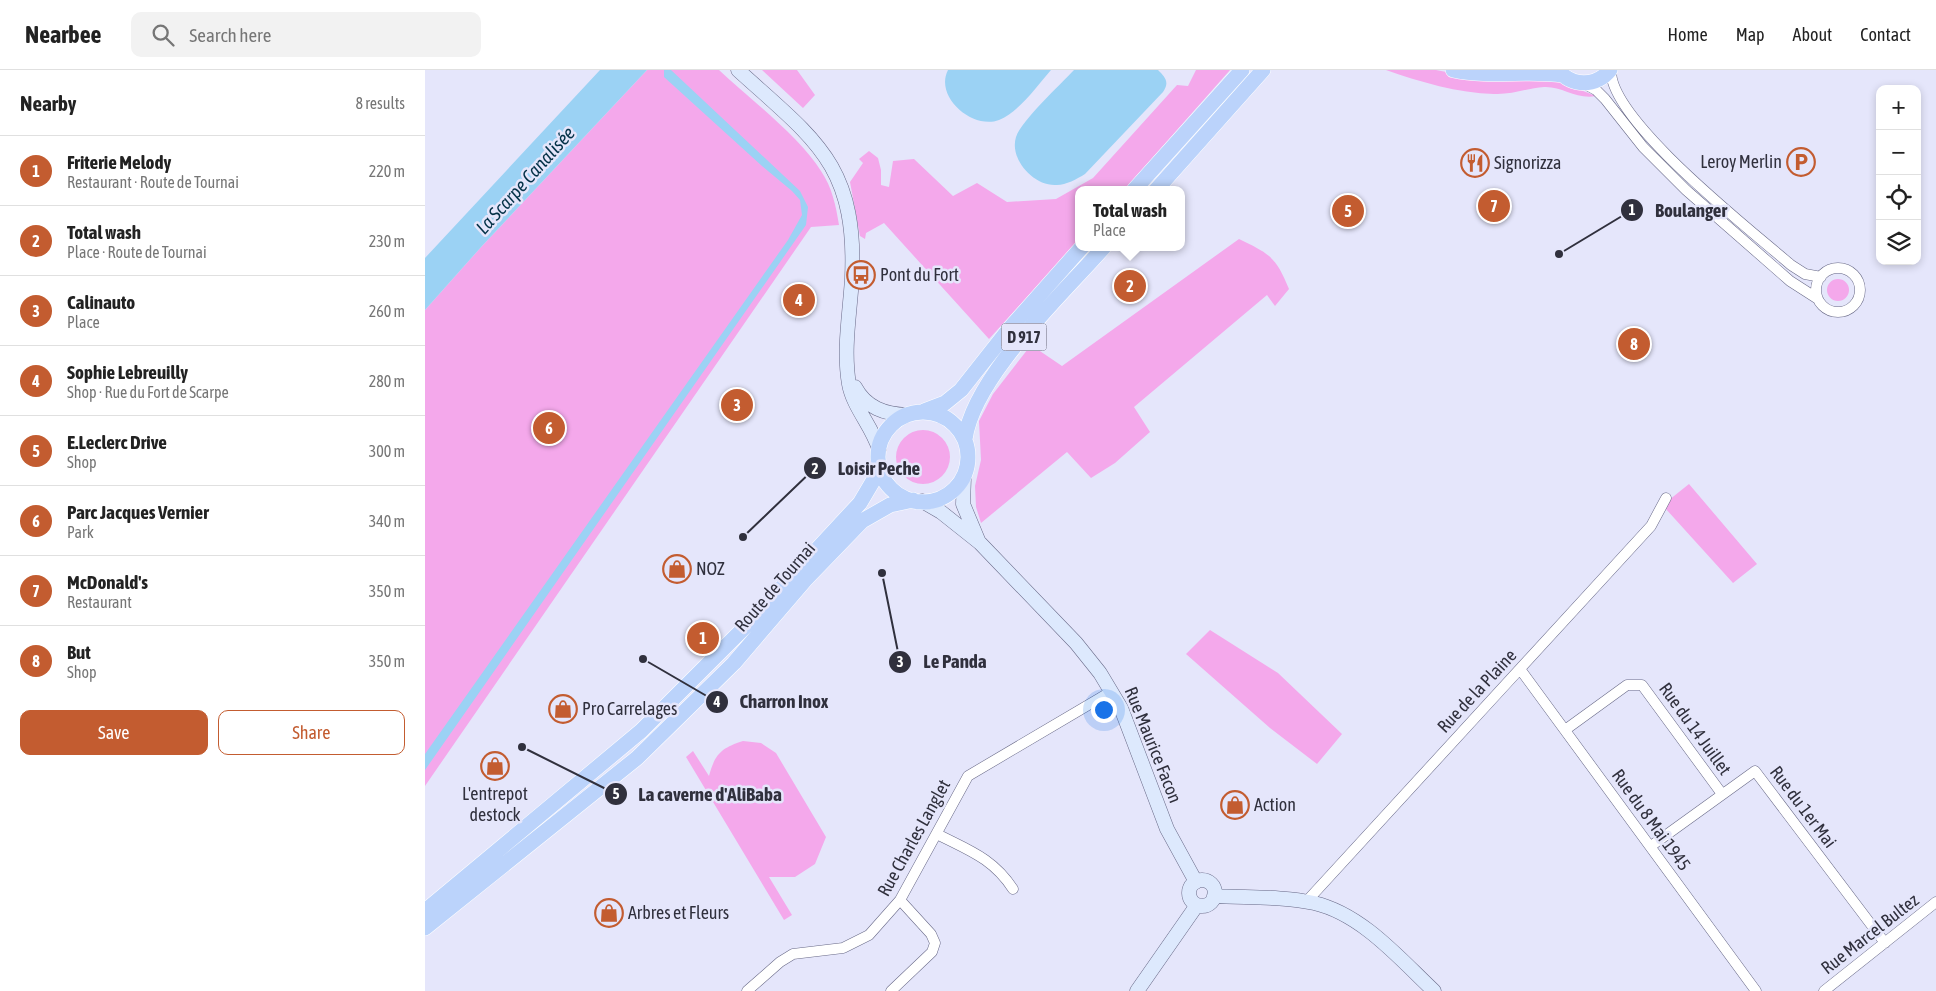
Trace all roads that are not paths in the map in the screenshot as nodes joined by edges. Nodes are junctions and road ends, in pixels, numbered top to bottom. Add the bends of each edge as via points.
1 (738, 70) edge
2 (1242, 70) edge
3 (1263, 70) edge
4 (1453, 70) edge
5 (1611, 70) edge
6 (1560, 73) edge
7 (1583, 83) junction
8 (1138, 186) edge
9 (1160, 186) edge
10 (1078, 251) edge
11 (1100, 251) edge
12 (1821, 277) junction
13 (1818, 299) junction
14 (847, 360) junction
15 (914, 413) junction
16 (965, 439) junction
17 (879, 456) junction
18 (964, 477) junction
19 (1666, 498) dead end
20 (917, 501) junction
21 (980, 542) junction
22 (1520, 669) junction
23 (1112, 690) junction
24 (1565, 730) junction
25 (1722, 794) junction
26 (937, 834) junction
27 (1651, 846) junction
28 (1196, 882) junction
29 (1013, 889) dead end
30 (1214, 896) junction
31 (900, 900) junction
32 (1306, 902) junction
33 (1936, 902) edge
34 (1197, 905) junction
35 (425, 910) edge
36 (425, 928) edge
37 (1885, 943) junction
38 (747, 991) edge
39 (891, 991) edge
40 (1137, 991) edge
41 (1434, 991) edge
42 (1756, 991) edge
43 (1824, 991) edge

1 - 14 street via 810,136 837,175 852,240
2 - 8 main road
3 - 9 main road
4 - 6 main road via 1496,75
5 - 7 main road via 1599,80
5 - 12 street via 1619,96 1674,162 1791,265 1805,274
6 - 7 main road
7 - 13 street via 1605,98 1643,148 1686,190 1790,281
10 - 15 main road, D 917 via 1016,321 961,390 945,403
11 - 16 main road, D 917 via 998,370 973,408
12 - 13 street via 1816,288
12 - 13 street via 1834,269 1846,270 1857,282 1859,294 1853,306 1841,312 1828,310
14 - 15 street via 857,390 868,403 881,411
14 - 17 street via 852,394 874,435
15 - 16 main road via 935,413 946,418
15 - 17 main road via 888,428
16 - 18 main road via 968,458
17 - 20 main road via 884,479 892,489
17 - 35 main road, Route de Tournai via 869,489 854,510 746,626 641,731
18 - 20 main road via 946,495 935,500
18 - 21 street, Rue Maurice Facon via 963,504
19 - 22 street, Rue de la Plaine via 1651,526
20 - 21 street, Rue Maurice Facon via 941,512
20 - 36 main road, Route de Tournai via 891,505 862,521 805,580 733,663 637,758
21 - 23 street, Rue Maurice Facon via 1076,643
22 - 24 street, Rue du 8 Mai 1945
22 - 32 street, Rue de la Plaine
23 - 26 street, Rue Charles Langlet via 967,776
23 - 28 street, Rue Maurice Facon via 1128,723 1167,829
24 - 25 street, Rue du 14 Juillet via 1627,686 1641,685
24 - 27 street, Rue du 8 Mai 1945
25 - 27 street, Rue du 1er Mai
25 - 37 street, Rue du 1er Mai via 1755,770
26 - 29 street via 992,864 1003,873
26 - 31 street, Rue Charles Langlet
27 - 42 street, Rue du 8 Mai 1945
28 - 30 street via 1209,883
28 - 34 street via 1189,894
30 - 32 street
30 - 34 street via 1209,904
31 - 38 street, Rue Charles Langlet via 891,913 861,940 843,948 793,954
31 - 39 street via 931,934 935,943 932,952
32 - 41 street via 1332,909 1361,926
33 - 37 street, Rue Marcel Bultez
34 - 40 street
37 - 43 street, Rue Marcel Bultez

